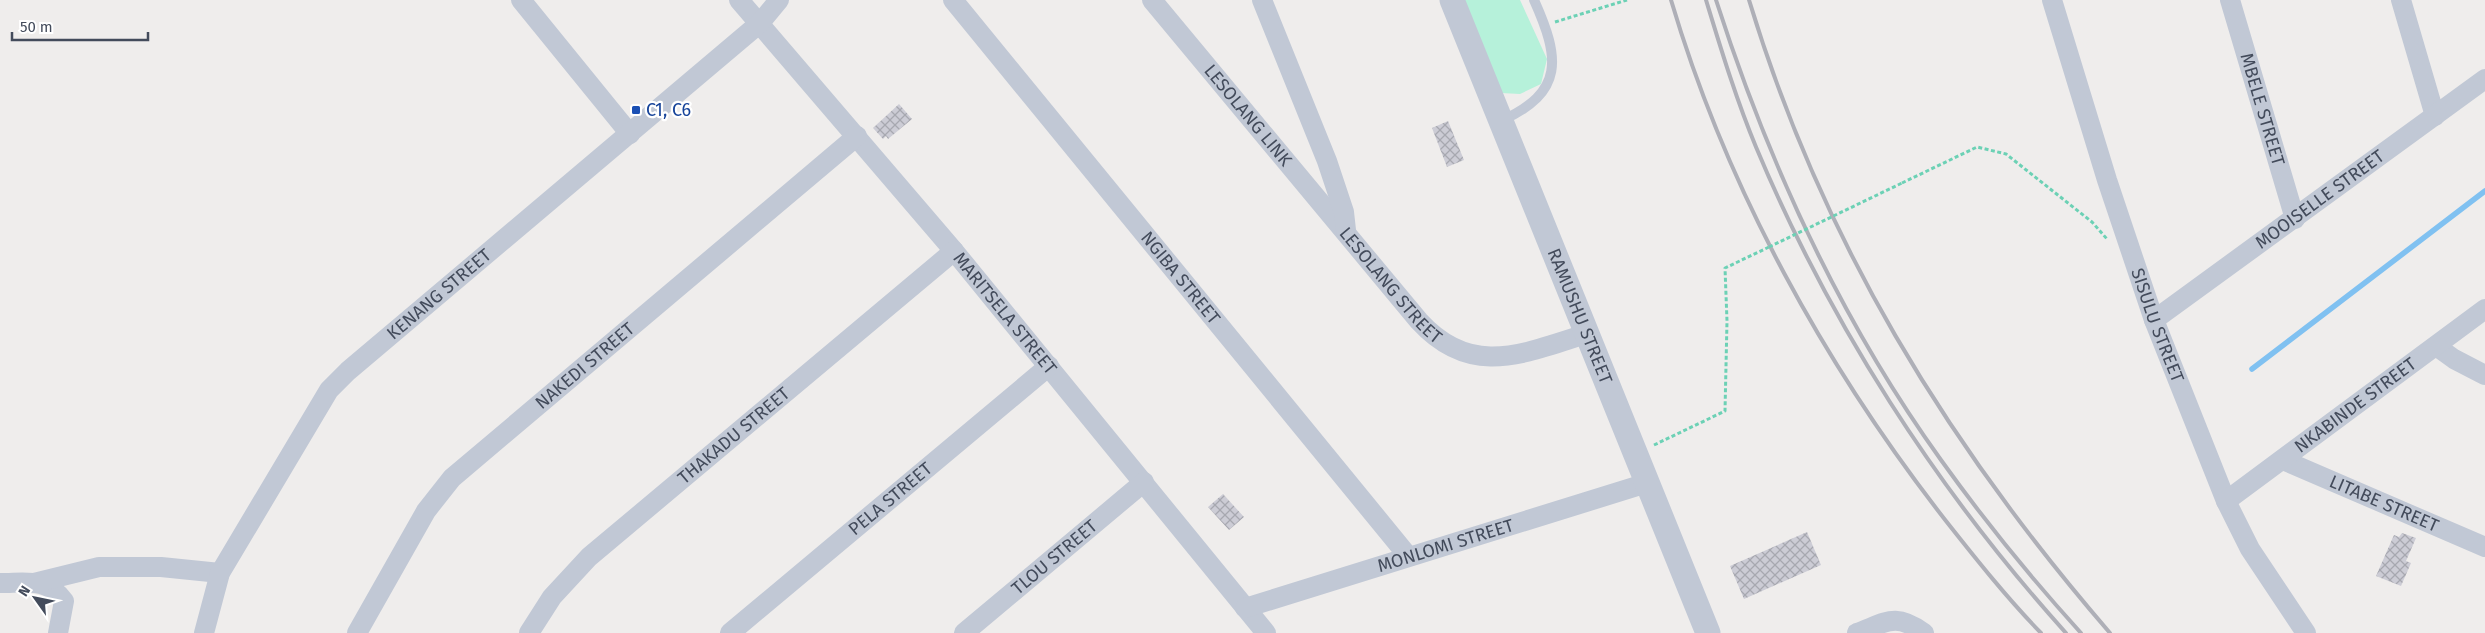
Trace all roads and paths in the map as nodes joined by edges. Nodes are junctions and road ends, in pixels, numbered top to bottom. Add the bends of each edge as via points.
1 (521, 0) edge
2 (739, 0) edge
3 (779, 0) edge
4 (953, 0) edge
5 (1152, 0) edge
6 (1262, 0) edge
7 (1452, 0) edge
8 (1534, 0) edge
9 (1627, 0) edge
10 (2052, 0) edge
11 (2230, 0) edge
12 (2401, 0) edge
13 (760, 23) junction
14 (1545, 24) junction
15 (2485, 79) edge
16 (2434, 116) junction
17 (1500, 121) junction
18 (630, 134) junction
19 (857, 136) junction
20 (2295, 219) junction
21 (1346, 230) junction
22 (2109, 242) dead end
23 (954, 251) junction
24 (2485, 309) edge
25 (2154, 320) junction
26 (1586, 334) junction
27 (2436, 346) junction
28 (1049, 366) junction
29 (2485, 375) edge
30 (1635, 453) junction
31 (2283, 460) junction
32 (1144, 482) junction
33 (1647, 483) junction
34 (2226, 501) junction
35 (2485, 547) edge
36 (1408, 556) junction
37 (220, 573) junction
38 (0, 583) edge
39 (34, 583) junction
40 (1245, 608) junction
41 (58, 633) edge
42 (204, 633) edge
43 (357, 633) edge
44 (529, 633) edge
45 (730, 633) edge
46 (964, 633) edge
47 (1266, 633) edge
48 (1708, 633) edge
49 (1857, 633) edge
50 (1924, 633) edge
51 (2306, 633) edge

1 - 18 street
2 - 13 street, MARITSELA STREET
3 - 13 street, KENANG STREET
4 - 36 street, NGIBA STREET
5 - 21 street, LESOLANG LINK
6 - 21 street, LESOLANG STREET via 1335,181
7 - 17 street, RAMUSHU STREET
8 - 14 lane
9 - 14 path
10 - 25 street, SISULU STREET
11 - 20 street, MBELE STREET
12 - 16 street
13 - 18 street, KENANG STREET
13 - 19 street, MARITSELA STREET
14 - 17 lane via 1554,65 1550,80 1542,95
15 - 16 street, MOOISELLE STREET
16 - 20 street, MOOISELLE STREET
17 - 26 street, RAMUSHU STREET
18 - 37 street, KENANG STREET via 329,390
19 - 23 street, MARITSELA STREET
19 - 43 street, NAKEDI STREET via 452,478 426,511
20 - 25 street, MOOISELLE STREET
21 - 26 street, LESOLANG STREET via 1418,321 1431,335 1452,349 1497,357
22 - 30 path, bridge via 2092,222 2006,154 1977,147 1725,268 1725,411
23 - 28 street, MARITSELA STREET
23 - 44 street, THAKADU STREET via 589,558 552,597
24 - 27 street, NKABINDE STREET
25 - 34 street, SISULU STREET
26 - 30 street, RAMUSHU STREET
27 - 29 street
27 - 31 street, NKABINDE STREET
28 - 32 street, MARITSELA STREET
28 - 45 street, PELA STREET
30 - 33 street, RAMUSHU STREET
31 - 34 street, NKABINDE STREET
31 - 35 street, LITABE STREET
32 - 40 street, MARITSELA STREET
32 - 46 street, TLOU STREET
33 - 36 street, MONLOMI STREET
33 - 48 street, RAMUSHU STREET
34 - 51 street, SISULU STREET via 2250,549
36 - 40 street, MONLOMI STREET
37 - 39 street via 162,567 99,567
37 - 42 street, KENANG STREET
38 - 39 street
39 - 41 street via 52,587 64,600
40 - 47 street, MARITSELA STREET
49 - 50 street via 1894,620 1912,624

